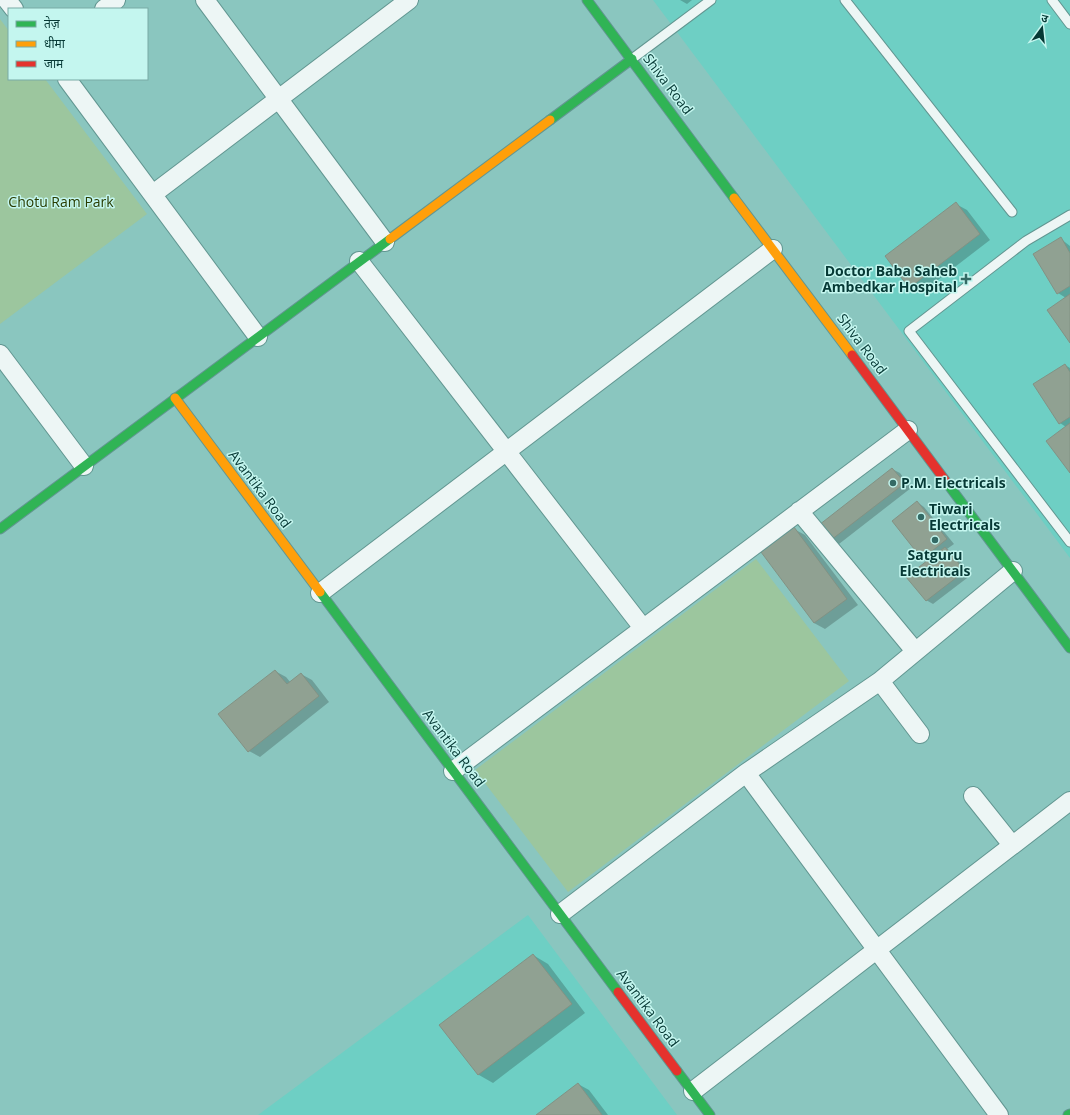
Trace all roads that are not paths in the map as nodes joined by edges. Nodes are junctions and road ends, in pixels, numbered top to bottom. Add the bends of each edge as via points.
1 (116, 0) edge
2 (205, 0) edge
3 (409, 0) edge
4 (587, 0) edge
5 (711, 0) edge
6 (845, 0) edge
7 (1052, 0) edge
8 (105, 8) edge
9 (1070, 24) edge
10 (632, 59) junction
11 (68, 80) edge
12 (278, 99) junction
13 (153, 194) junction
14 (1012, 212) dead end
15 (1070, 215) edge
16 (385, 242) junction
17 (773, 249) junction
18 (359, 261) junction
19 (258, 337) junction
20 (0, 354) edge
21 (175, 398) junction
22 (908, 430) junction
23 (506, 452) junction
24 (84, 466) junction
25 (799, 511) junction
26 (0, 528) edge
27 (1070, 542) edge
28 (1013, 571) junction
29 (320, 593) junction
30 (643, 628) junction
31 (1070, 648) edge
32 (915, 652) junction
33 (880, 681) junction
34 (920, 734) dead end
35 (453, 771) junction
36 (746, 773) junction
37 (973, 796) dead end
38 (1070, 801) edge
39 (1012, 846) junction
40 (560, 914) junction
41 (877, 950) junction
42 (693, 1091) junction
43 (710, 1115) edge
44 (998, 1115) edge

1 - 8 street
2 - 12 street
3 - 12 street
4 - 10 street, Shiva Road
5 - 10 lane
6 - 14 lane
7 - 9 lane
10 - 16 street
10 - 17 street, Shiva Road
11 - 13 street
12 - 13 street
12 - 16 street
13 - 19 street
15 - 27 lane via 1026,241 909,331
16 - 18 street
17 - 22 street, Shiva Road
17 - 23 street
18 - 19 street
18 - 23 street
19 - 21 street
20 - 24 street
21 - 24 street
21 - 29 street, Avantika Road
22 - 25 street
22 - 28 street, Shiva Road
23 - 29 street
23 - 30 street
24 - 26 street
25 - 30 street
25 - 32 street
28 - 31 street, Shiva Road
28 - 32 street
29 - 35 street, Avantika Road
30 - 35 street
32 - 33 street
33 - 34 street
33 - 36 street
35 - 40 street, Avantika Road
36 - 40 street
36 - 41 street
37 - 39 street
38 - 39 street
39 - 41 street
40 - 42 street, Avantika Road
41 - 42 street
41 - 44 street
42 - 43 street, Avantika Road

